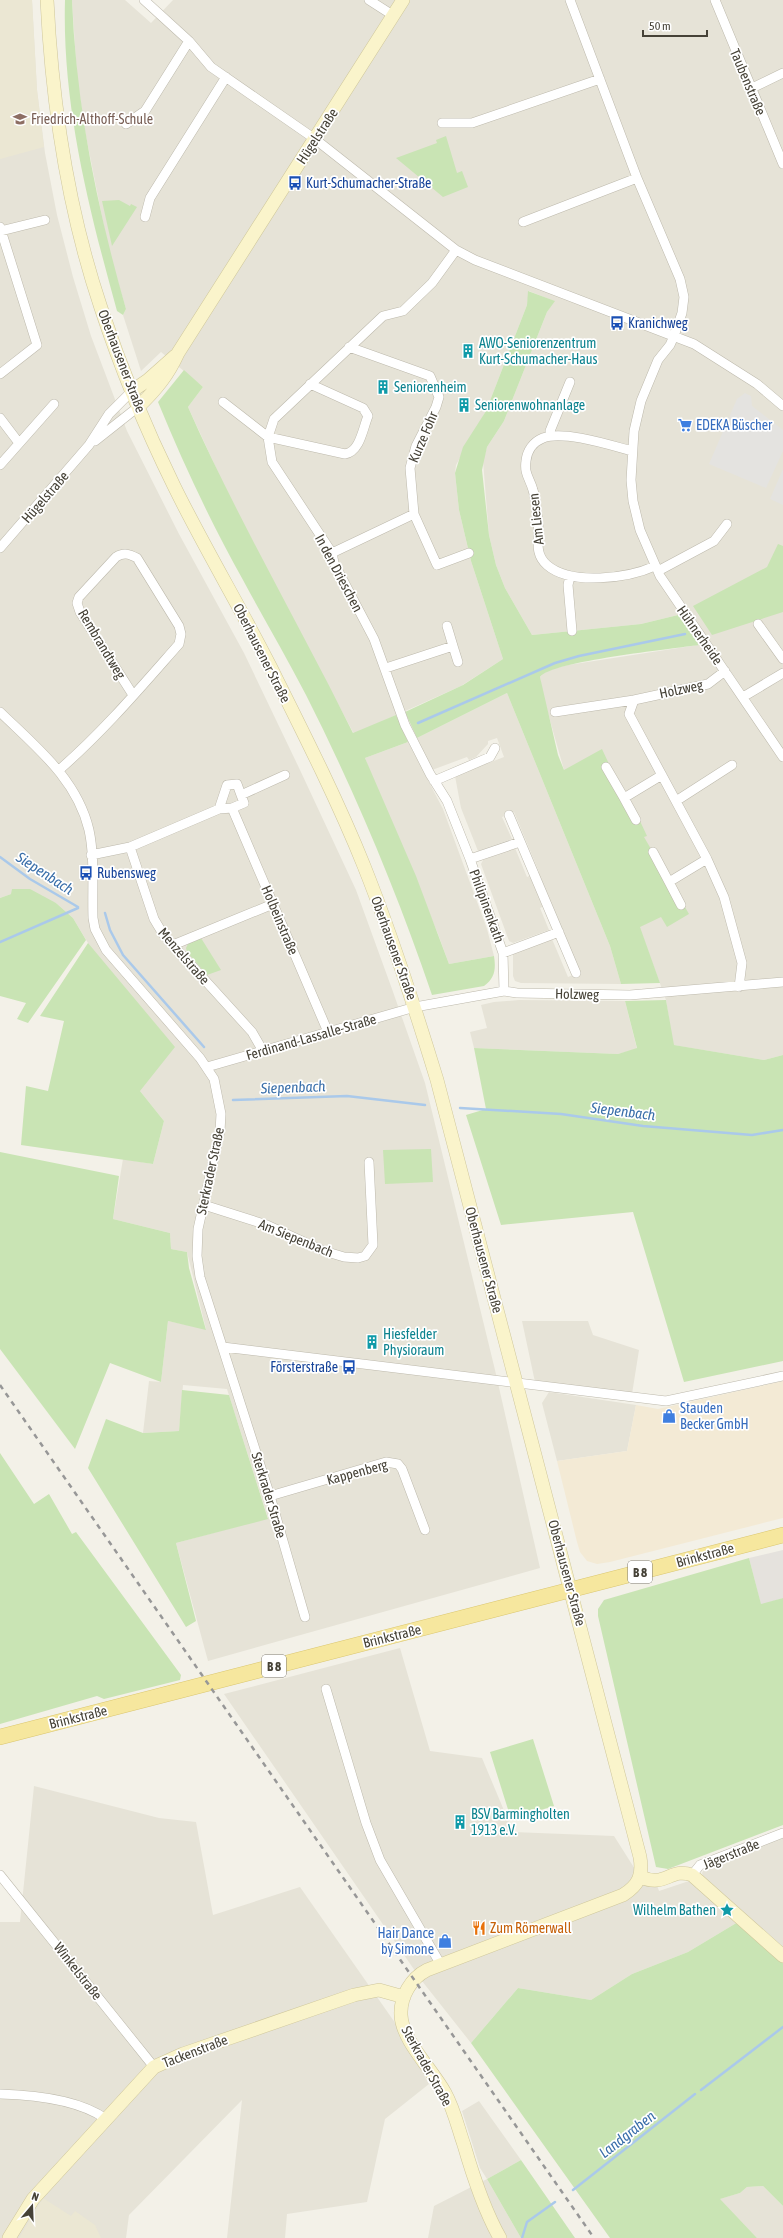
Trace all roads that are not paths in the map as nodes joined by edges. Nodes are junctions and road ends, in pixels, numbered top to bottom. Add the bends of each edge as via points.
1 (47, 0) edge
2 (54, 0) edge
3 (144, 0) edge
4 (369, 0) edge
5 (403, 0) edge
6 (570, 0) edge
7 (714, 0) edge
8 (394, 16) junction
9 (189, 41) junction
10 (52, 56) junction
11 (783, 72) edge
12 (226, 77) junction
13 (600, 79) junction
14 (750, 89) junction
15 (442, 123) dead end
16 (126, 124) dead end
17 (314, 139) junction
18 (783, 164) edge
19 (637, 178) junction
20 (145, 217) dead end
21 (44, 220) dead end
22 (523, 222) dead end
23 (1, 229) edge
24 (456, 250) junction
25 (674, 336) junction
26 (349, 347) junction
27 (178, 353) junction
28 (0, 374) edge
29 (570, 382) dead end
30 (310, 384) junction
31 (132, 391) junction
32 (223, 402) dead end
33 (54, 404) dead end
34 (783, 406) edge
35 (138, 407) junction
36 (0, 418) edge
37 (551, 436) junction
38 (268, 437) junction
39 (19, 443) junction
40 (89, 445) junction
41 (632, 451) junction
42 (0, 465) edge
43 (414, 514) junction
44 (728, 524) dead end
45 (0, 548) edge
46 (332, 553) junction
47 (469, 553) dead end
48 (657, 569) junction
49 (570, 576) junction
50 (758, 624) dead end
51 (447, 626) dead end
52 (572, 631) dead end
53 (452, 646) junction
54 (783, 659) edge
55 (458, 662) dead end
56 (386, 668) junction
57 (725, 672) junction
58 (783, 674) edge
59 (133, 695) junction
60 (743, 698) junction
61 (634, 700) junction
62 (0, 712) edge
63 (555, 712) dead end
64 (411, 737) joint
65 (495, 748) dead end
66 (783, 757) edge
67 (732, 765) dead end
68 (606, 767) dead end
69 (59, 770) junction
70 (285, 775) dead end
71 (662, 775) junction
72 (434, 781) junction
73 (241, 795) junction
74 (624, 798) junction
75 (676, 801) junction
76 (232, 808) junction
77 (219, 809) junction
78 (509, 815) dead end
79 (636, 820) dead end
80 (520, 842) junction
81 (130, 847) junction
82 (653, 852) dead end
83 (91, 855) junction
84 (470, 859) junction
85 (707, 859) junction
86 (669, 882) junction
87 (273, 904) junction
88 (681, 905) dead end
89 (559, 932) junction
90 (173, 945) junction
91 (503, 953) junction
92 (576, 973) dead end
93 (783, 982) edge
94 (739, 987) junction
95 (504, 991) junction
96 (415, 1007) junction
97 (328, 1032) junction
98 (263, 1051) junction
99 (207, 1067) junction
100 (369, 1162) dead end
101 (204, 1205) junction
102 (222, 1347) junction
103 (783, 1376) edge
104 (516, 1383) junction
105 (270, 1496) junction
106 (426, 1530) dead end
107 (783, 1534) edge
108 (572, 1590) junction
109 (305, 1618) dead end
110 (326, 1689) dead end
111 (0, 1737) edge
112 (783, 1834) edge
113 (0, 1875) edge
114 (692, 1875) junction
115 (640, 1878) junction
116 (783, 1956) edge
117 (441, 1965) junction
118 (404, 1997) junction
119 (154, 2067) junction
120 (0, 2094) edge
121 (106, 2119) junction
122 (9, 2238) edge
123 (500, 2238) edge

1 - 10 main road, Oberhausener Straße
2 - 10 main road, Oberhausener Straße
3 - 9 street
4 - 8 street
5 - 8 main road, Hügelstraße
6 - 13 street
7 - 14 street, Taubenstraße
8 - 17 main road, Hügelstraße
9 - 12 street via 211,67
9 - 16 street via 145,110
10 - 31 main road, Oberhausener Straße via 58,118 69,184 88,265 105,321
11 - 14 street
12 - 17 street
12 - 20 street via 150,198
13 - 15 street via 472,123
13 - 19 street
14 - 18 street, Taubenstraße
17 - 24 street
17 - 27 main road, Hügelstraße
19 - 22 street
19 - 25 street via 680,279 684,297 682,313
21 - 23 street
23 - 28 street via 37,345
24 - 25 street
24 - 26 street, In den Drieschen via 432,283 403,311 383,316
25 - 34 street via 694,344 726,363
25 - 41 street, Hühnerheide via 658,360 641,401
26 - 30 street, In den Drieschen
26 - 43 street, Kurze Fohr via 430,376 434,384 439,397 416,446 410,468
27 - 31 main road, Hügelstraße
27 - 35 main road, Hügelstraße via 170,372 160,386
29 - 37 street via 550,431
30 - 38 street, In den Drieschen via 274,419
30 - 38 street via 364,408 368,416 356,449 345,454
31 - 35 main road, Oberhausener Straße
31 - 40 street, Hügelstraße via 109,414
32 - 38 street
33 - 39 street
35 - 40 street, Hügelstraße
35 - 96 main road, Oberhausener Straße via 174,486 270,667 364,865
36 - 39 street
37 - 41 street via 586,439
37 - 49 street, Am Liesen via 542,438 531,447 526,459 526,475 533,488 538,522 537,546 541,556 547,565
38 - 46 street, In den Drieschen via 272,462
39 - 42 street
40 - 45 street, Hügelstraße
41 - 48 street, Hühnerheide via 633,501 640,530
43 - 46 street
43 - 47 street, Kurze Fohr via 437,565
44 - 48 street via 714,541
46 - 56 street, In den Drieschen via 334,563 374,639
48 - 49 street, Am Liesen via 614,577
48 - 57 street, Hühnerheide
49 - 52 street via 568,584
50 - 54 street
51 - 53 street
53 - 55 street
53 - 56 street
56 - 64 street, In den Drieschen
57 - 60 street, Hühnerheide
57 - 61 street, Holzweg via 708,684
58 - 60 street
59 - 59 street, Rembrandtweg via 179,644 181,634 179,626 137,558 130,554 122,554 116,557 79,597 77,603 80,612
59 - 69 street, Rembrandtweg
60 - 66 street, Hühnerheide
61 - 63 street, Holzweg
61 - 71 street via 629,714
62 - 69 street, Sterkrader Straße
64 - 72 street, Philipinenkath
65 - 72 street via 490,757
67 - 75 street
68 - 74 street
69 - 83 street, Sterkrader Straße via 79,799 89,831
70 - 73 street
71 - 74 street
71 - 75 street
72 - 84 street, Philipinenkath via 447,801
73 - 76 street via 244,803
73 - 77 street via 237,784 227,785
74 - 79 street
75 - 85 street
76 - 77 street
76 - 87 street, Holbeinstraße
77 - 81 street
78 - 80 street
80 - 84 street, Philipinenkath
80 - 89 street
81 - 83 street
81 - 90 street, Menzelstraße via 154,919
82 - 86 street
83 - 99 street, Sterkrader Straße via 93,918 106,950
84 - 91 street, Philipinenkath
85 - 86 street
85 - 94 street via 724,897 742,963
86 - 88 street
87 - 90 street
87 - 97 street, Holbeinstraße
89 - 91 street, Philipinenkath
89 - 92 street
90 - 98 street, Menzelstraße via 252,1032
91 - 95 street, Philipinenkath
93 - 94 street, Holzweg
94 - 95 street, Holzweg via 630,996
95 - 96 street, Holzweg
96 - 97 street, Ferdinand-Lassalle-Straße
96 - 104 main road, Oberhausener Straße via 437,1080
97 - 98 street, Ferdinand-Lassalle-Straße
98 - 99 street, Ferdinand-Lassalle-Straße
99 - 101 street, Sterkrader Straße via 214,1079 221,1114 220,1131
100 - 101 street, Am Siepenbach via 372,1245 365,1256 358,1258 324,1251 267,1225
101 - 102 street, Sterkrader Straße via 198,1229 197,1256 200,1277
102 - 104 street
102 - 105 street, Sterkrader Straße
103 - 104 street via 666,1401
104 - 108 main road, Oberhausener Straße
105 - 106 street, Kappenberg via 393,1462 402,1469
105 - 109 street, Sterkrader Straße
107 - 108 main road, Brinkstraße / B 8
108 - 111 main road, Brinkstraße / B 8
108 - 115 main road, Oberhausener Straße via 640,1857
110 - 117 street via 366,1823 380,1860
112 - 114 street, Jägerstraße via 700,1865
113 - 119 street, Winkelstraße
114 - 115 main road, Jägerstraße via 681,1872 656,1882
114 - 116 main road
115 - 117 main road via 630,1891 623,1895
117 - 118 main road, Sterkrader Straße via 421,1973 410,1985
118 - 119 main road, Tackenstraße via 379,1990 354,1995 183,2054
118 - 123 main road, Sterkrader Straße via 401,2015 404,2027 409,2039 446,2095 472,2171
119 - 121 main road, Tackenstraße
120 - 121 street via 66,2103 98,2113
121 - 122 main road, Tackenstraße via 33,2199

